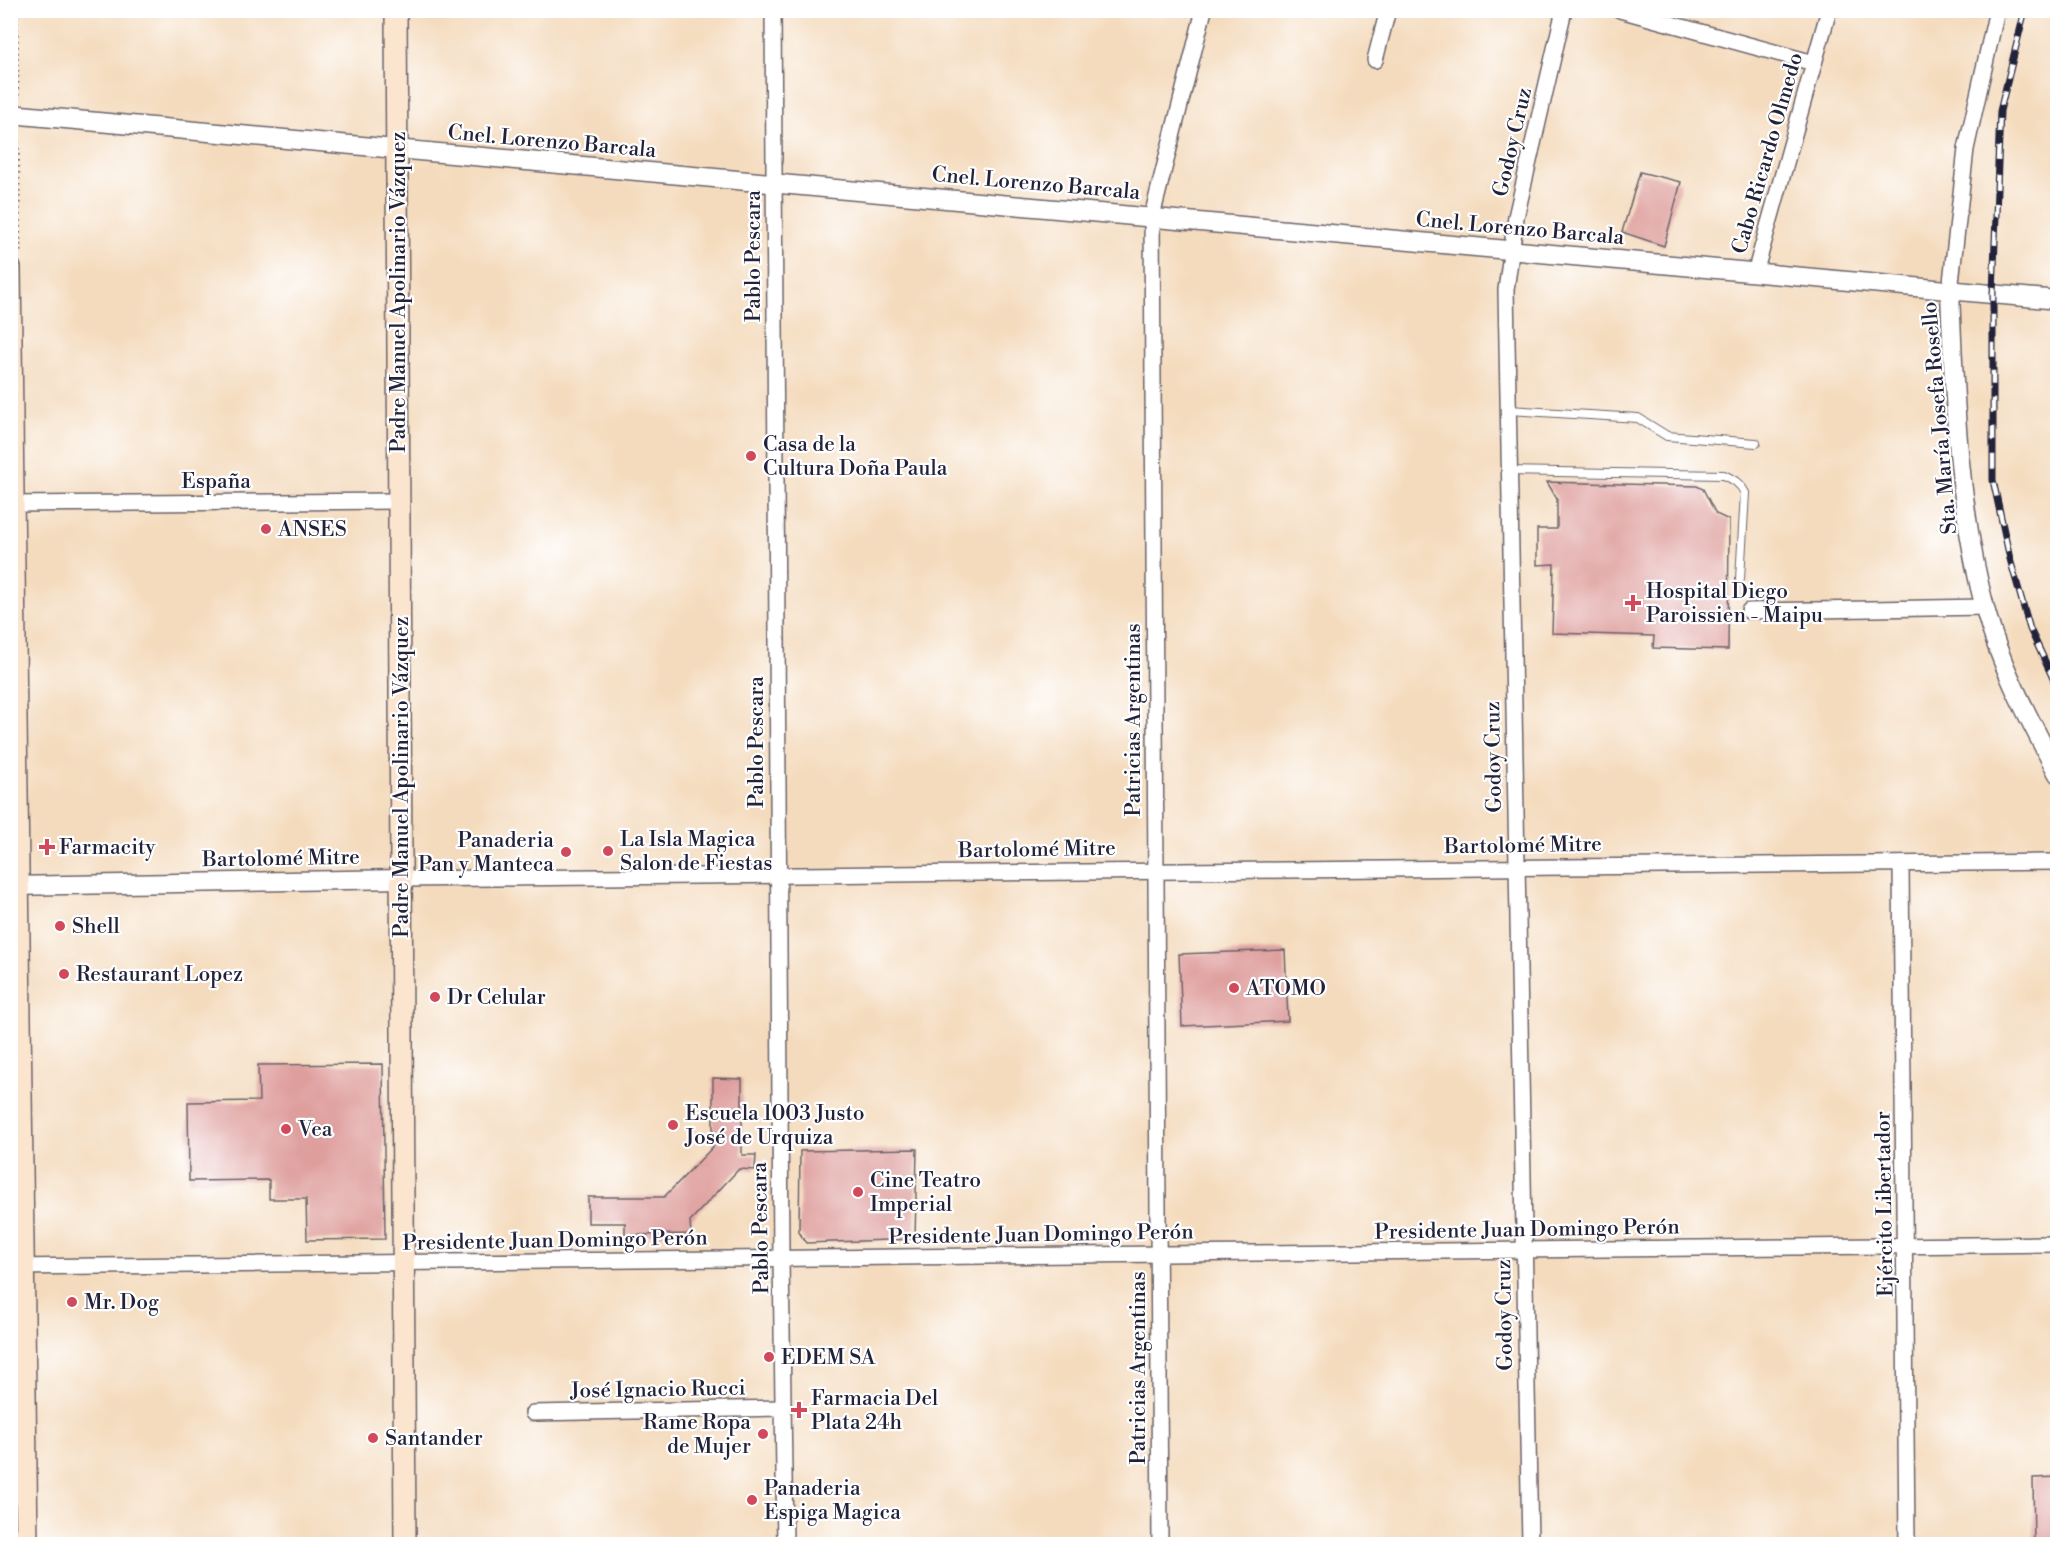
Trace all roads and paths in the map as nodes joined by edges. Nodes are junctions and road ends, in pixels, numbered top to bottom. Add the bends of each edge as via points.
1 (396, 10) edge
2 (773, 10) edge
3 (1204, 10) edge
4 (1388, 10) edge
5 (1564, 10) edge
6 (1620, 10) edge
7 (1682, 10) edge
8 (1829, 10) edge
9 (1997, 10) edge
10 (1677, 26) junction
11 (1375, 60) dead end
12 (1814, 63) junction
13 (10, 114) edge
14 (398, 150) junction
15 (774, 182) junction
16 (1152, 216) junction
17 (1510, 249) junction
18 (10, 268) edge
19 (1755, 273) junction
20 (1950, 291) junction
21 (2058, 300) edge
22 (1509, 410) junction
23 (1756, 443) dead end
24 (1510, 471) junction
25 (400, 501) junction
26 (19, 504) edge
27 (1740, 579) dead end
28 (1985, 607) junction
29 (1749, 611) dead end
30 (2058, 774) edge
31 (2058, 862) edge
32 (1901, 864) junction
33 (1516, 867) junction
34 (1154, 870) junction
35 (778, 874) junction
36 (402, 879) junction
37 (13, 883) edge
38 (2058, 1244) edge
39 (1905, 1247) junction
40 (1524, 1250) junction
41 (1158, 1254) junction
42 (781, 1258) junction
43 (404, 1262) junction
44 (18, 1267) edge
45 (783, 1408) junction
46 (533, 1413) dead end
47 (27, 1545) edge
48 (405, 1545) edge
49 (785, 1545) edge
50 (1160, 1545) edge
51 (1530, 1545) edge
52 (1908, 1545) edge

1 - 14 main road, Padre Manuel Apolinario Vázquez
2 - 15 street, Pablo Pescara
3 - 16 street, Patricias Argentinas
4 - 11 street
5 - 17 street, Godoy Cruz
6 - 10 street
7 - 10 street
8 - 12 street, Cabo Ricardo Olmedo
9 - 20 street, Sta. María Josefa Rosello via 1966,149
10 - 12 street
12 - 19 street, Cabo Ricardo Olmedo
13 - 14 street, Cnel. Lorenzo Barcala
14 - 15 street, Cnel. Lorenzo Barcala
14 - 25 main road, Padre Manuel Apolinario Vázquez
15 - 16 street, Cnel. Lorenzo Barcala
15 - 35 street, Pablo Pescara
16 - 17 street, Cnel. Lorenzo Barcala
16 - 34 street, Patricias Argentinas
17 - 19 street, Cnel. Lorenzo Barcala
17 - 22 street, Godoy Cruz via 1506,291
18 - 26 main road
19 - 20 street, Cnel. Lorenzo Barcala
20 - 21 street, Cnel. Lorenzo Barcala
20 - 28 street, Sta. María Josefa Rosello via 1965,497
22 - 23 lane via 1638,418 1667,436
22 - 24 street, Godoy Cruz
24 - 27 lane via 1724,475 1741,485 1745,493
24 - 33 street, Godoy Cruz
25 - 26 street, España
25 - 36 main road, Padre Manuel Apolinario Vázquez
26 - 37 main road
28 - 29 street
28 - 30 street, Sta. María Josefa Rosello via 2009,675
31 - 32 street, Bartolomé Mitre
32 - 33 street, Bartolomé Mitre
32 - 39 street, Ejército Libertador
33 - 34 street, Bartolomé Mitre
33 - 40 street, Godoy Cruz
34 - 35 street, Bartolomé Mitre
34 - 41 street, Patricias Argentinas
35 - 36 street, Bartolomé Mitre
35 - 42 street, Pablo Pescara
36 - 37 street, Bartolomé Mitre
36 - 43 main road, Padre Manuel Apolinario Vázquez
37 - 44 main road
38 - 39 street, Presidente Juan Domingo Perón
39 - 40 street, Presidente Juan Domingo Perón
39 - 52 street, Ejército Libertador
40 - 41 street, Presidente Juan Domingo Perón
40 - 51 street, Godoy Cruz
41 - 42 street, Presidente Juan Domingo Perón
41 - 50 street, Patricias Argentinas
42 - 43 street, Presidente Juan Domingo Perón
42 - 45 street, Pablo Pescara
43 - 44 street, Presidente Juan Domingo Perón
43 - 48 main road, Padre Manuel Apolinario Vázquez
44 - 47 main road
45 - 46 street, José Ignacio Rucci
45 - 49 street, Pablo Pescara

